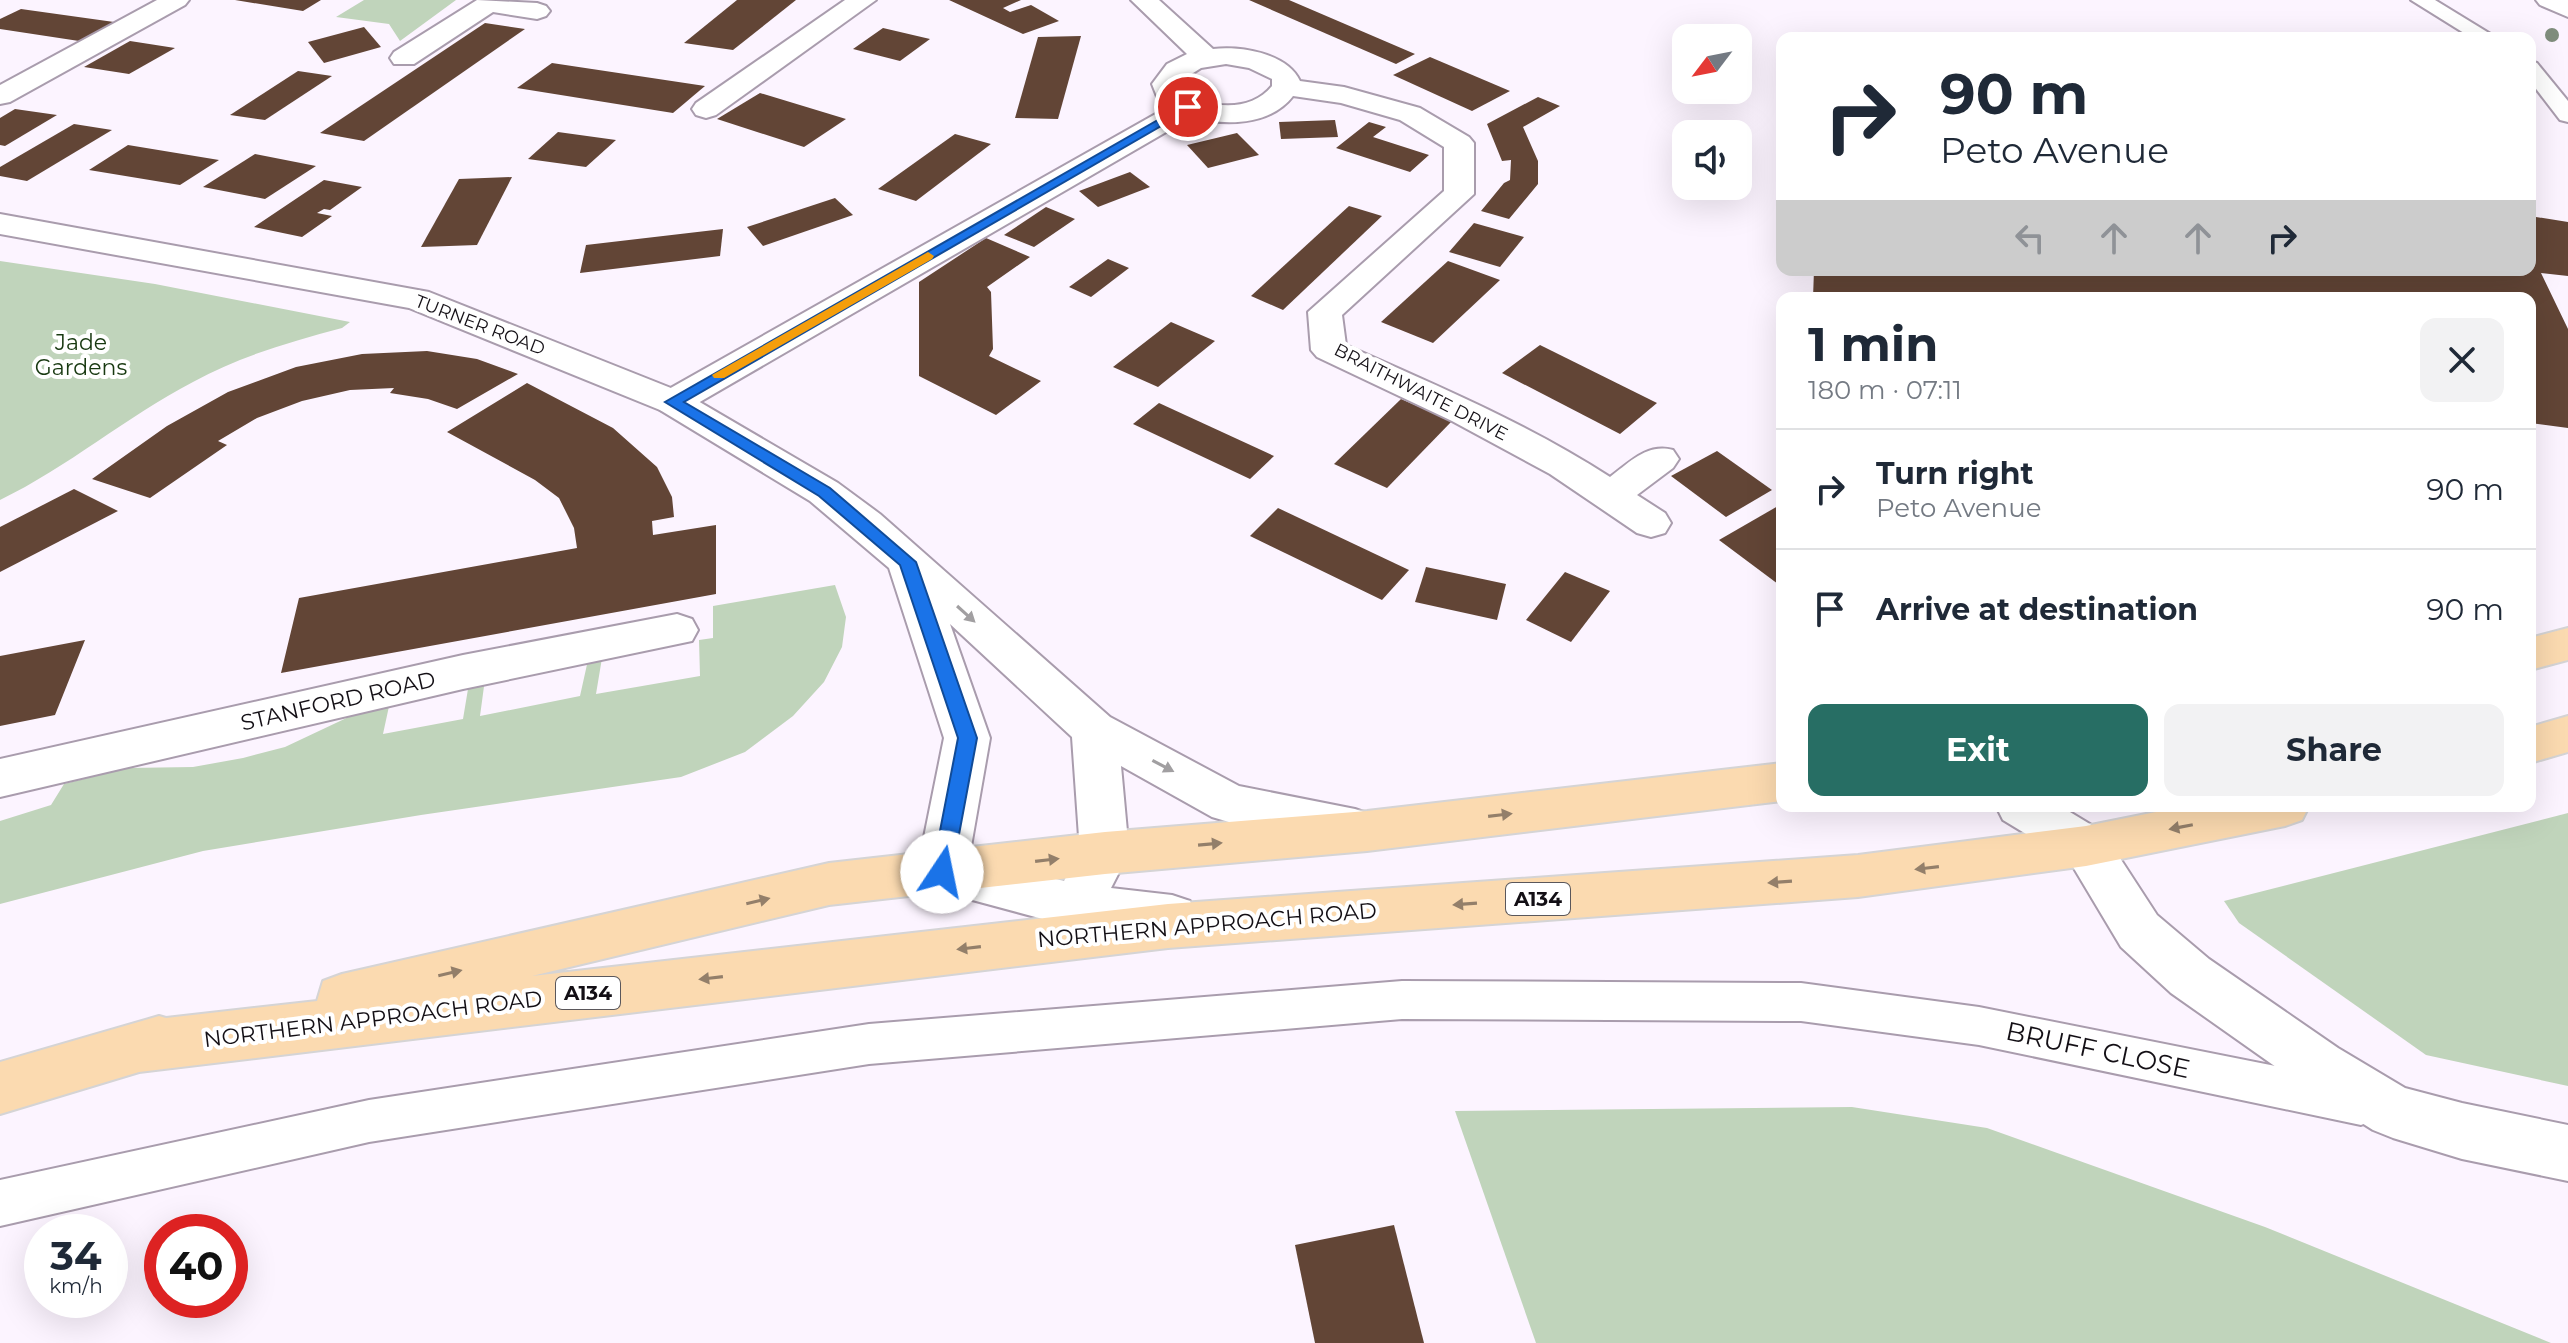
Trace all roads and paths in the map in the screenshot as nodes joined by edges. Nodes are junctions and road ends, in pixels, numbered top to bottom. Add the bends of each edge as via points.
1 (176, 0) edge
2 (863, 0) edge
3 (1144, 0) edge
4 (2421, 0) edge
5 (2549, 0) edge
6 (492, 2) edge
7 (2568, 9) edge
8 (537, 11) dead end
9 (2477, 32) edge
10 (404, 58) dead end
11 (1207, 58) junction
12 (2536, 75) edge
13 (1286, 87) junction
14 (0, 96) edge
15 (1188, 107) junction
16 (706, 109) dead end
17 (2568, 115) edge
18 (0, 224) edge
19 (673, 402) junction
20 (1660, 459) dead end
21 (1610, 496) junction
22 (1651, 523) dead end
23 (908, 562) junction
24 (677, 630) dead end
25 (2568, 644) edge
26 (2536, 652) edge
27 (1094, 730) junction
28 (2568, 734) edge
29 (2536, 743) edge
30 (0, 778) edge
31 (1776, 783) edge
32 (1713, 790) junction
33 (1776, 796) edge
34 (2031, 812) edge
35 (2255, 812) edge
36 (1367, 831) junction
37 (2086, 846) junction
38 (1105, 853) junction
39 (942, 872) junction
40 (1061, 922) junction
41 (129, 1048) junction
42 (0, 1088) edge
43 (2393, 1111) junction
44 (2568, 1153) edge
45 (0, 1203) edge

1 - 14 street
2 - 16 street via 834,17 778,66
3 - 11 street
4 - 9 lane
5 - 7 street
6 - 8 street
6 - 10 street
11 - 13 street via 1263,62 1277,68
11 - 15 street via 1178,68 1166,84 1168,93
12 - 17 lane
13 - 15 street via 1279,97 1249,110 1228,113
13 - 21 street, BRAITHWAITE DRIVE via 1344,95 1410,114 1459,143 1459,194 1325,312 1329,350 1550,457
15 - 19 street
18 - 19 street, TURNER ROAD via 417,299
19 - 23 street, TURNER ROAD via 824,492
20 - 21 street
21 - 22 street, BRAITHWAITE DRIVE
23 -> 27 street, TURNER ROAD
23 - 39 street via 967,738
24 - 30 street, STANFORD ROAD via 463,672
25 - 26 main road
27 -> 36 street, TURNER ROAD via 1229,803
27 - 38 street
28 - 29 main road
31 - 32 main road, A134
32 - 33 street
36 -> 32 main road, A134
34 - 37 street, BRUFF CLOSE
35 -> 37 main road, NORTHERN APPROACH ROAD / A134
38 -> 36 main road, A134
37 -> 40 main road, NORTHERN APPROACH ROAD / A134 via 1858,876 1218,922
37 - 43 street, BRUFF CLOSE via 2139,931 2190,976
39 -> 38 main road, A134
38 - 40 street
39 - 40 street
41 -> 39 main road, NORTHERN APPROACH ROAD / A134 via 829,884
40 -> 41 main road, NORTHERN APPROACH ROAD / A134
41 - 42 main road, NORTHERN APPROACH ROAD / A134
43 - 44 street, BRUFF CLOSE
43 - 45 lane, BRUFF CLOSE via 1979,1026 1801,1002 1402,1000 869,1044 369,1121

